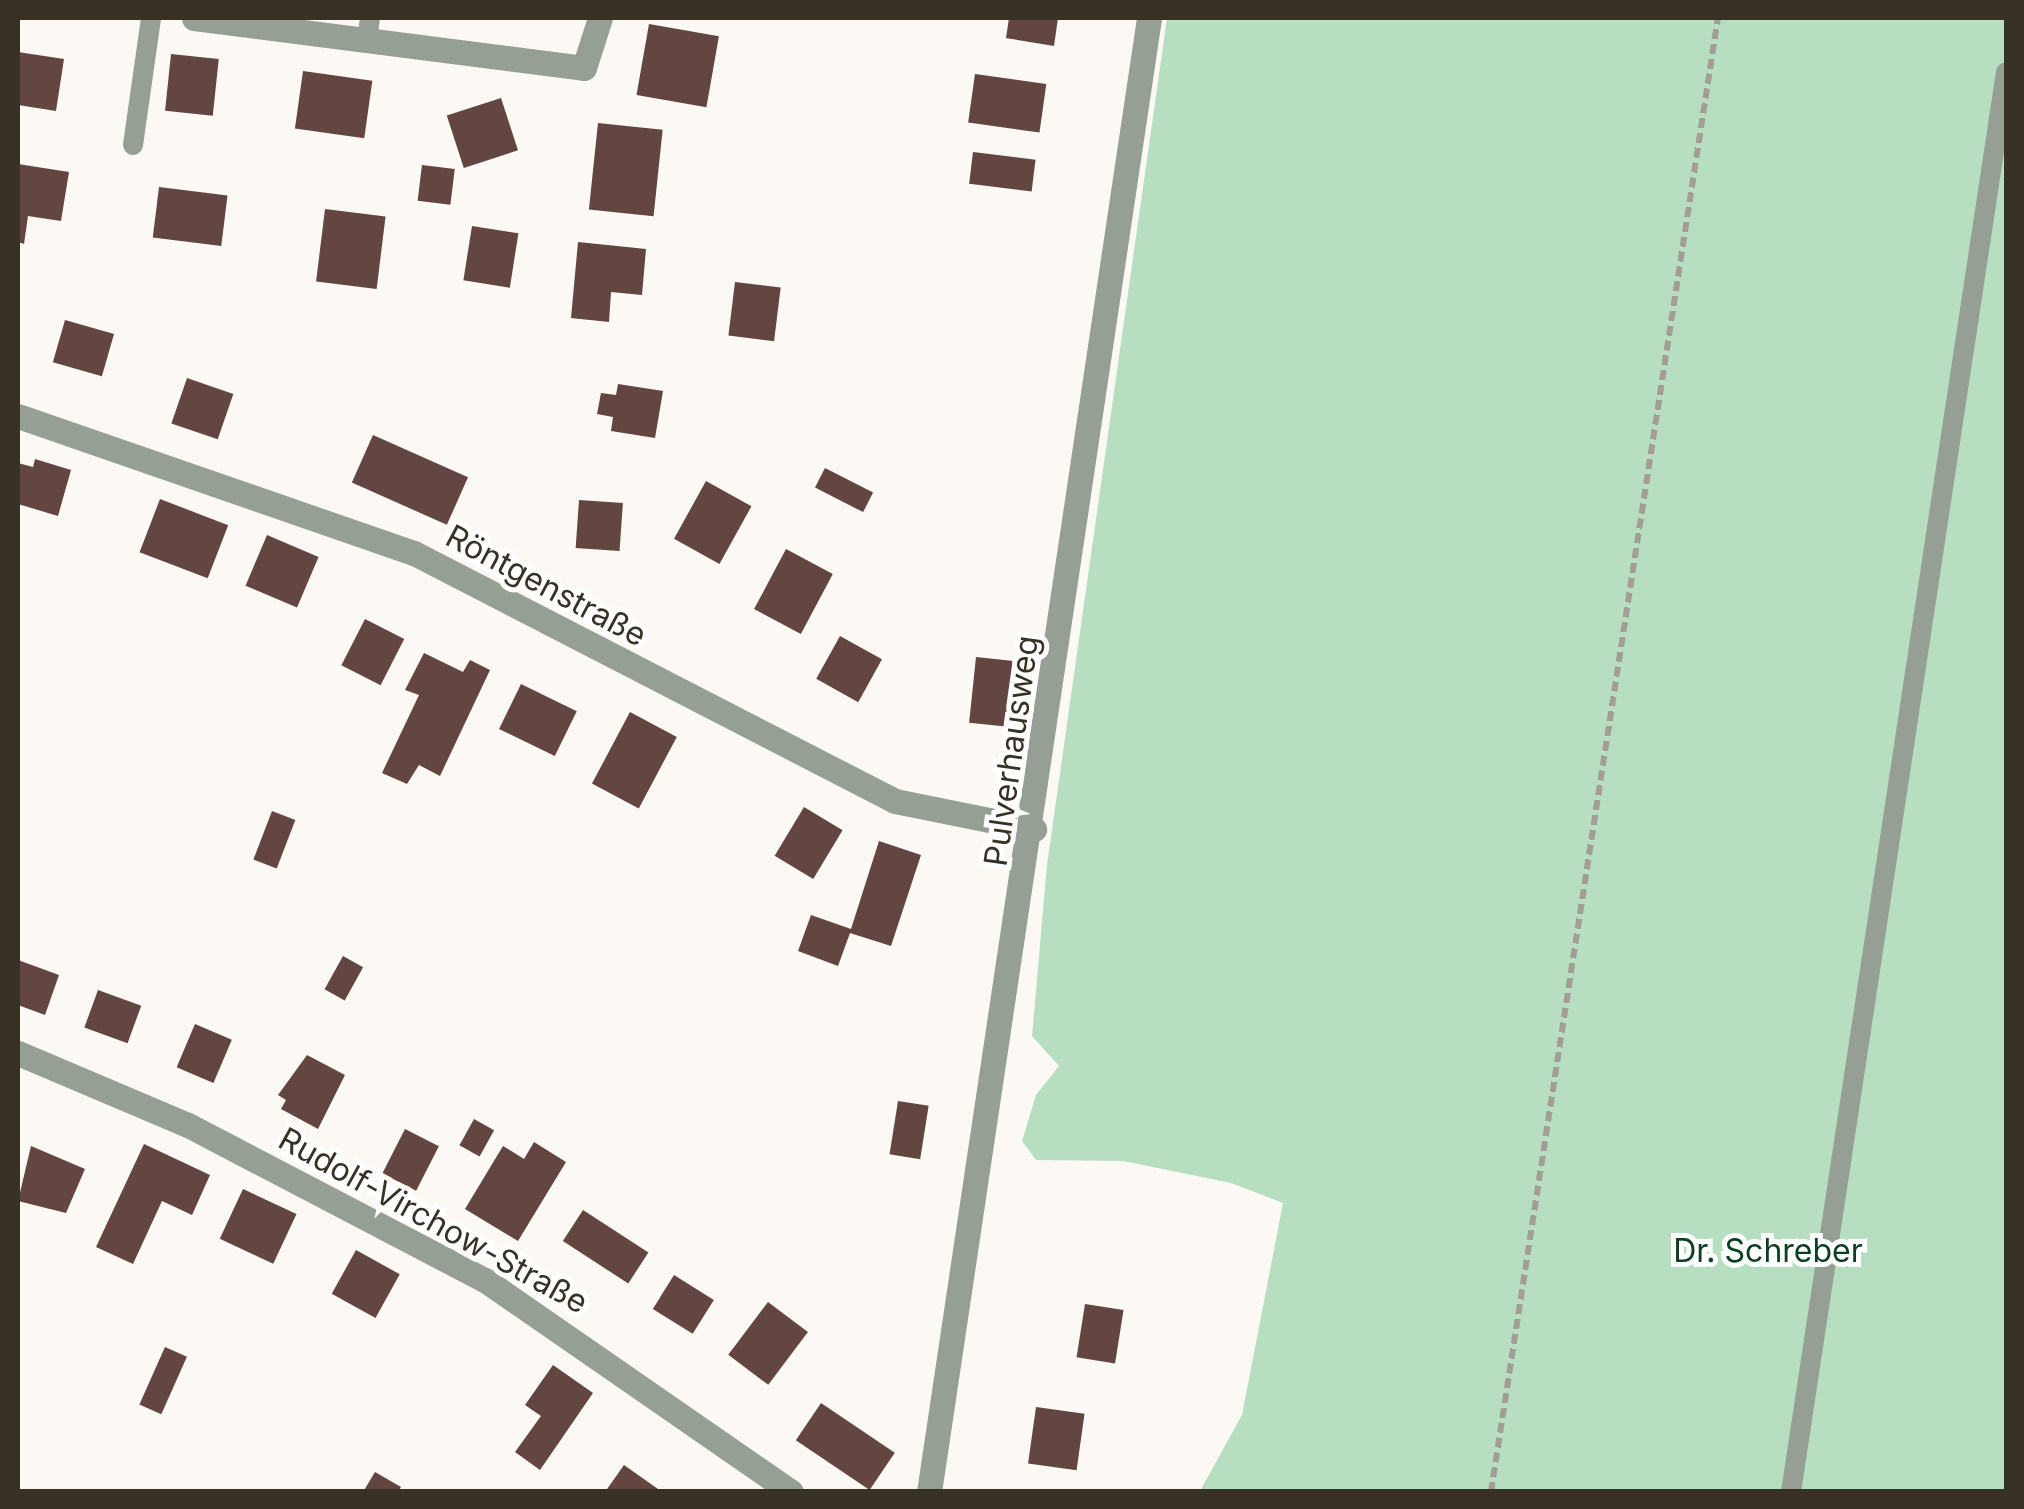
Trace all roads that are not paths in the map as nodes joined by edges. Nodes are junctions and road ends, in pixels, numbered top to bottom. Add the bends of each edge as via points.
1 (151, 18) edge
2 (194, 18) edge
3 (600, 18) edge
4 (1149, 18) edge
5 (368, 30) edge
6 (2006, 72) edge
7 (133, 145) dead end
8 (18, 416) edge
9 (1034, 829) junction
10 (18, 1053) edge
11 (791, 1492) edge
12 (930, 1492) edge
13 (1791, 1492) edge

1 - 7 lane
2 - 5 street
3 - 5 street via 584,68
4 - 9 street, Pulverhausweg
6 - 13 lane
8 - 9 street, Röntgenstraße via 414,553 895,800
9 - 12 street, Pulverhausweg
10 - 11 street, Rudolf-Virchow-Straße via 188,1124 486,1280

